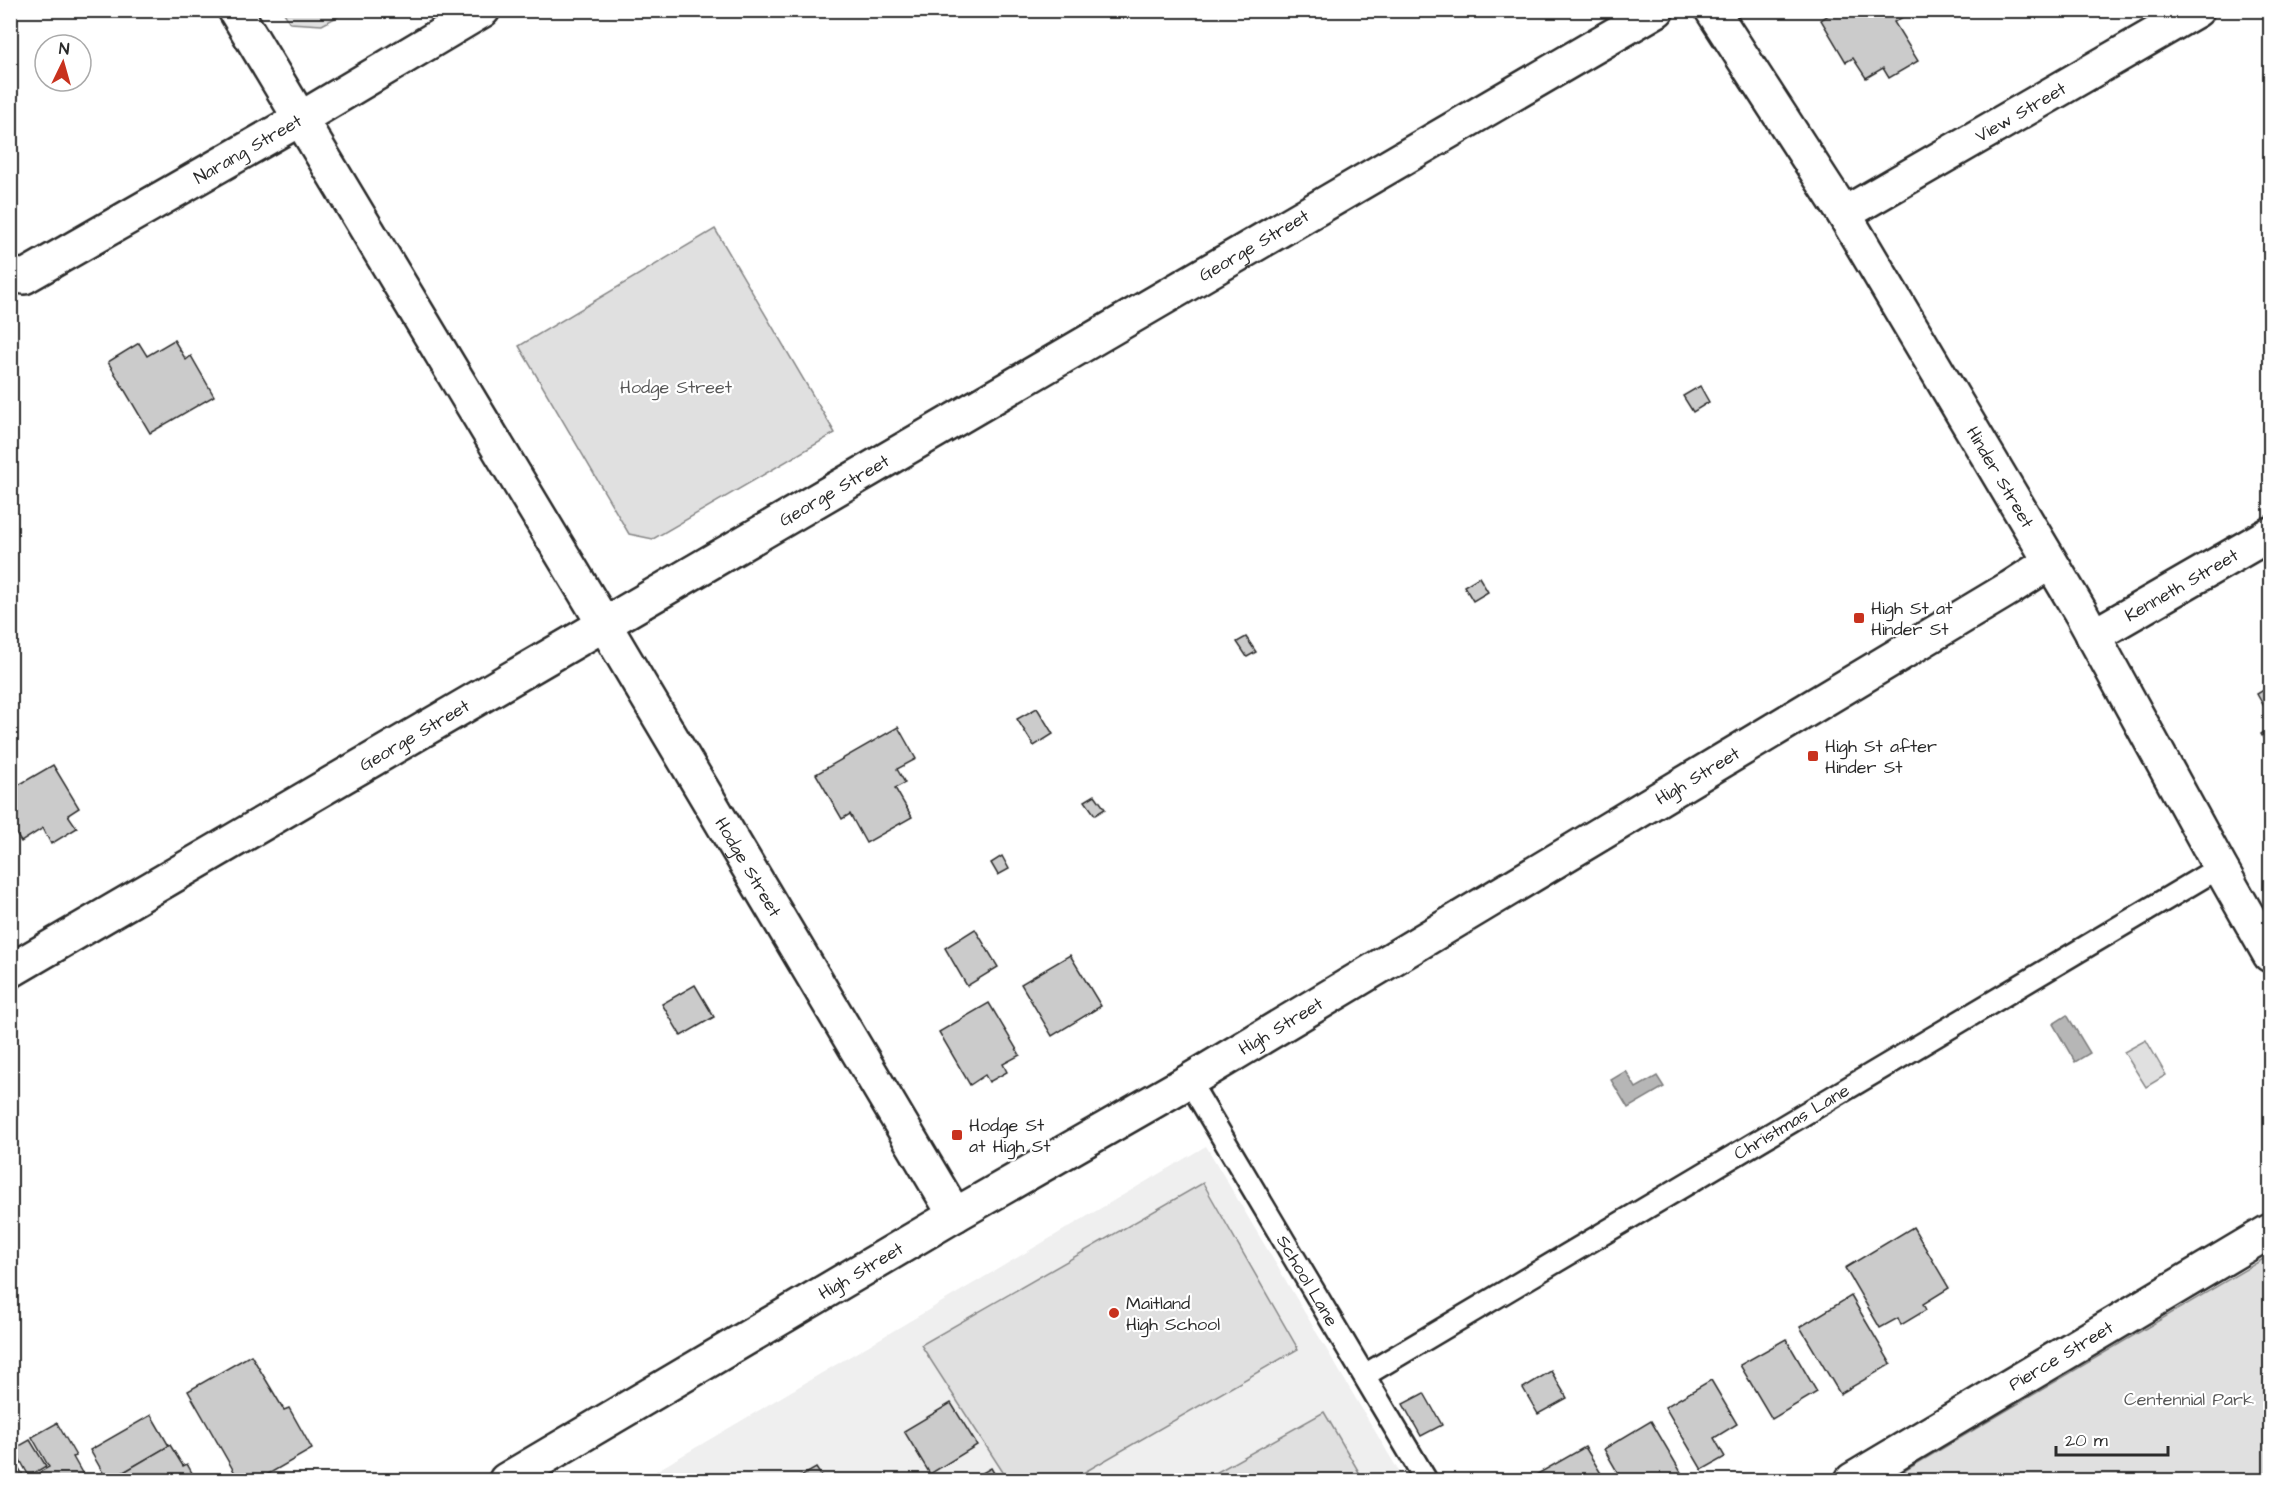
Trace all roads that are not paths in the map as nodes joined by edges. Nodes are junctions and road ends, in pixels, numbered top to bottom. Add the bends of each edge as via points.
1 (235, 10) edge
2 (483, 10) edge
3 (1657, 10) edge
4 (1712, 10) edge
5 (2198, 10) edge
6 (300, 119) junction
7 (1844, 214) junction
8 (15, 279) edge
9 (2271, 534) edge
10 (2050, 562) junction
11 (604, 624) junction
12 (2094, 636) junction
13 (2220, 867) junction
14 (2271, 955) edge
15 (10, 971) edge
16 (1189, 1081) junction
17 (955, 1215) junction
18 (2271, 1231) edge
19 (1365, 1375) junction
20 (506, 1480) edge
21 (1426, 1480) edge
22 (1852, 1480) edge

1 - 6 street, Hodge Street
2 - 6 street, Narang Street
3 - 11 street, George Street
4 - 7 street, Hinder Street
5 - 7 street, View Street
6 - 8 street, Narang Street
6 - 11 street, Hodge Street
7 - 10 street, Hinder Street
9 - 12 street, Kenneth Street
10 - 12 street, Hinder Street
10 - 16 street, High Street
11 - 15 street, George Street
11 - 17 street, Hodge Street
12 - 13 street, Hinder Street
13 - 14 street, Hinder Street
13 - 19 lane, Christmas Lane
16 - 17 street, High Street
16 - 19 lane, School Lane
17 - 20 street, High Street
18 - 22 street, Pierce Street
19 - 21 lane, School Lane

